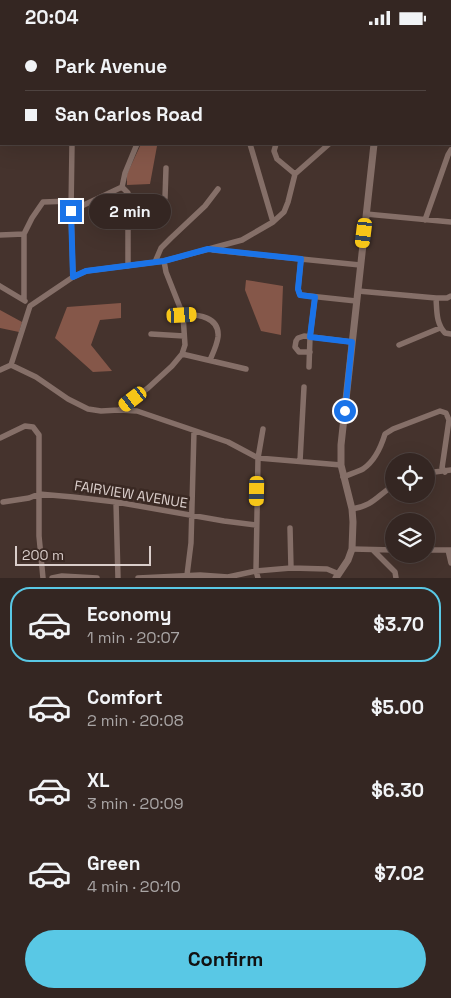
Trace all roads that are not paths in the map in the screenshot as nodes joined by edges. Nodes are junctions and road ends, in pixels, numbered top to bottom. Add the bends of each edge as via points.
1 (72, 145) edge
2 (137, 145) edge
3 (250, 145) edge
4 (276, 145) edge
5 (328, 145) edge
6 (374, 145) edge
7 (451, 150) edge
8 (166, 168) dead end
9 (295, 174) junction
10 (122, 187) junction
11 (218, 189) dead end
12 (71, 201) junction
13 (127, 202) junction
14 (71, 211) junction
15 (366, 214) junction
16 (425, 219) junction
17 (273, 222) junction
18 (451, 222) edge
19 (24, 234) junction
20 (0, 235) edge
21 (208, 249) junction
22 (301, 259) junction
23 (164, 261) junction
24 (154, 262) junction
25 (360, 265) junction
26 (128, 266) junction
27 (73, 277) junction
28 (0, 286) edge
29 (358, 291) junction
30 (315, 297) junction
31 (449, 297) edge
32 (436, 298) junction
33 (24, 300) junction
34 (356, 301) junction
35 (30, 306) junction
36 (182, 315) junction
37 (440, 328) junction
38 (151, 334) dead end
39 (451, 334) edge
40 (184, 336) junction
41 (310, 337) junction
42 (352, 342) junction
43 (399, 345) dead end
44 (310, 352) junction
45 (182, 354) junction
46 (210, 360) junction
47 (11, 365) junction
48 (309, 367) dead end
49 (0, 369) edge
50 (246, 369) dead end
51 (304, 387) dead end
52 (119, 410) junction
53 (263, 429) dead end
54 (194, 431) junction
55 (0, 438) edge
56 (258, 458) junction
57 (300, 461) junction
58 (341, 465) junction
59 (449, 472) edge
60 (435, 473) edge
61 (343, 477) junction
62 (385, 492) edge
63 (39, 494) junction
64 (2, 502) dead end
65 (116, 503) junction
66 (352, 509) junction
67 (191, 515) junction
68 (256, 525) junction
69 (290, 527) dead end
70 (352, 549) junction
71 (373, 550) junction
72 (385, 550) edge
73 (435, 550) edge
74 (449, 550) edge
75 (451, 563) edge
76 (291, 568) junction
77 (256, 571) junction
78 (187, 575) junction
79 (337, 576) edge
80 (150, 577) edge
81 (234, 577) edge
82 (42, 578) edge
83 (52, 578) edge
84 (97, 578) edge
85 (118, 578) edge
86 (138, 578) edge
87 (258, 578) edge
88 (396, 578) edge

1 - 12 street
2 - 10 street
3 - 17 street
4 - 9 street via 277,159
5 - 9 street
6 - 15 street
7 - 16 street
8 - 13 street via 163,201
9 - 17 street via 284,212
10 - 13 street via 128,193
10 - 14 street
11 - 24 street via 161,248
12 - 14 street
12 - 19 street via 43,202
13 - 26 street
14 - 27 street
15 - 16 street
15 - 25 street
16 - 18 street
17 - 21 street via 242,240
19 - 20 street
19 - 33 street
21 - 22 street
21 - 23 street
22 - 25 street
22 - 30 street via 300,295
23 - 24 street
23 - 36 street
24 - 26 street
25 - 29 street
26 - 27 street via 86,271
27 - 35 street
28 - 33 street
29 - 32 street
29 - 34 street
30 - 34 street
30 - 41 street
31 - 32 street
32 - 37 street
33 - 35 street
34 - 42 street
35 - 47 street
36 - 40 street
36 - 46 street via 193,314 212,320 218,328
37 - 39 street
37 - 43 street
38 - 40 street
40 - 45 street
41 - 42 street
41 - 44 street
41 - 44 street via 298,338 295,347 299,352
42 - 58 street
44 - 48 street
45 - 46 street
45 - 52 street via 172,367
46 - 50 street
47 - 49 street
47 - 52 street via 88,409
51 - 57 street
52 - 54 street via 137,411
53 - 56 street
54 - 56 street via 228,441
54 - 67 street
55 - 63 street via 25,426 33,427 39,435
56 - 57 street
56 - 68 street
57 - 58 street
58 - 61 street
59 - 60 street
59 - 61 street via 442,468 449,420 446,413 440,411 385,434 372,460 363,469
61 - 66 street
62 - 66 street via 371,503
63 - 64 street, FAIRVIEW AVENUE
63 - 65 street, FAIRVIEW AVENUE
63 - 82 street
65 - 67 street, FAIRVIEW AVENUE
65 - 85 street
66 - 70 street
67 - 68 street, FAIRVIEW AVENUE
67 - 78 street
68 - 77 street
69 - 76 street
70 - 71 street
70 - 79 street
71 - 72 street
71 - 88 street
73 - 74 street
74 - 75 street
76 - 77 street
76 - 79 street via 327,569
77 - 81 street
77 - 87 street
78 - 80 street
78 - 81 street
80 - 86 street
83 - 84 street

